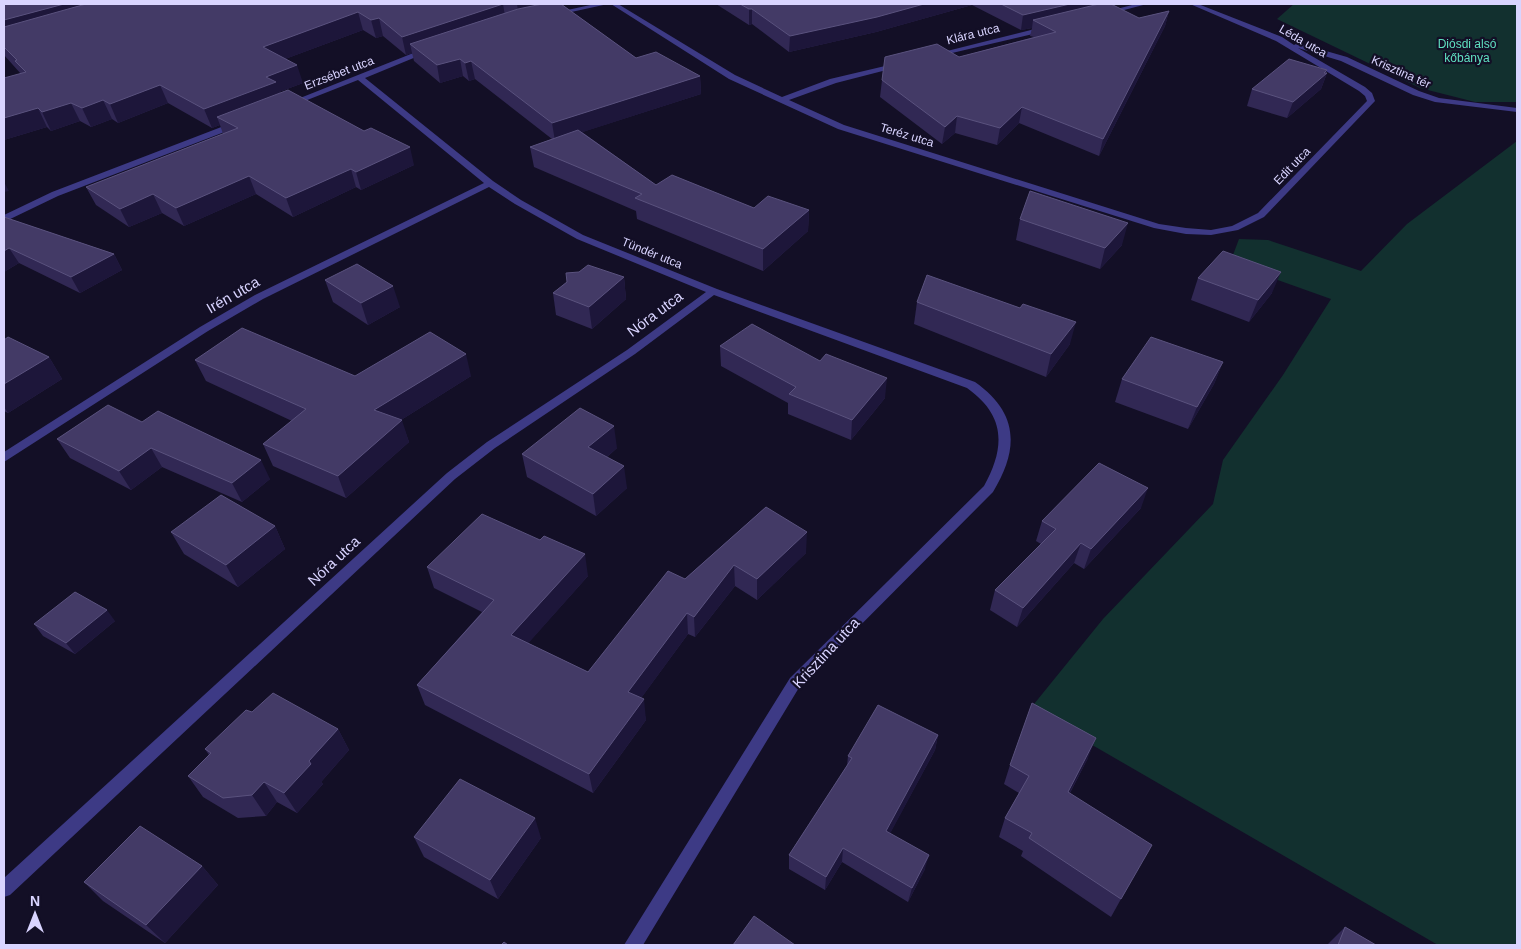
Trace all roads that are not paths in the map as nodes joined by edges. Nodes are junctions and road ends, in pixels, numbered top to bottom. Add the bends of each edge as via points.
1 (605, 4) edge
2 (614, 4) edge
3 (1144, 4) edge
4 (1193, 4) edge
5 (1097, 15) edge
6 (547, 16) edge
7 (1059, 25) edge
8 (1279, 39) junction
9 (442, 46) edge
10 (927, 57) edge
11 (908, 62) edge
12 (359, 77) junction
13 (1369, 95) joint
14 (781, 100) junction
15 (276, 109) edge
16 (1517, 110) edge
17 (248, 120) edge
18 (490, 183) junction
19 (4, 219) edge
20 (1215, 233) joint
21 (713, 291) junction
22 (971, 385) joint
23 (4, 458) edge
24 (4, 889) edge
25 (633, 945) edge

1 - 6 street
2 - 14 street, Teréz utca via 732,77
3 - 5 street
4 - 8 street, Léda utca
7 - 10 street, Klára utca
8 - 13 street, Léda utca
8 - 16 street, Krisztina tér via 1344,59 1438,100
9 - 12 street, Erzsébet utca
11 - 14 street via 833,81
12 - 15 street, Erzsébet utca
12 - 18 street, Tündér utca
13 - 20 street, Edit utca via 1371,101 1261,215 1242,228
14 - 20 street, Teréz utca via 848,130 1157,226
17 - 19 street via 55,194
18 - 21 street, Tündér utca via 580,237
18 - 23 street, Irén utca via 259,297
21 - 22 street, Tündér utca
21 - 24 street, Nóra utca via 631,352 506,435 451,476
22 - 25 street, Krisztina utca via 992,402 1003,424 1006,446 1001,467 989,489 795,682

